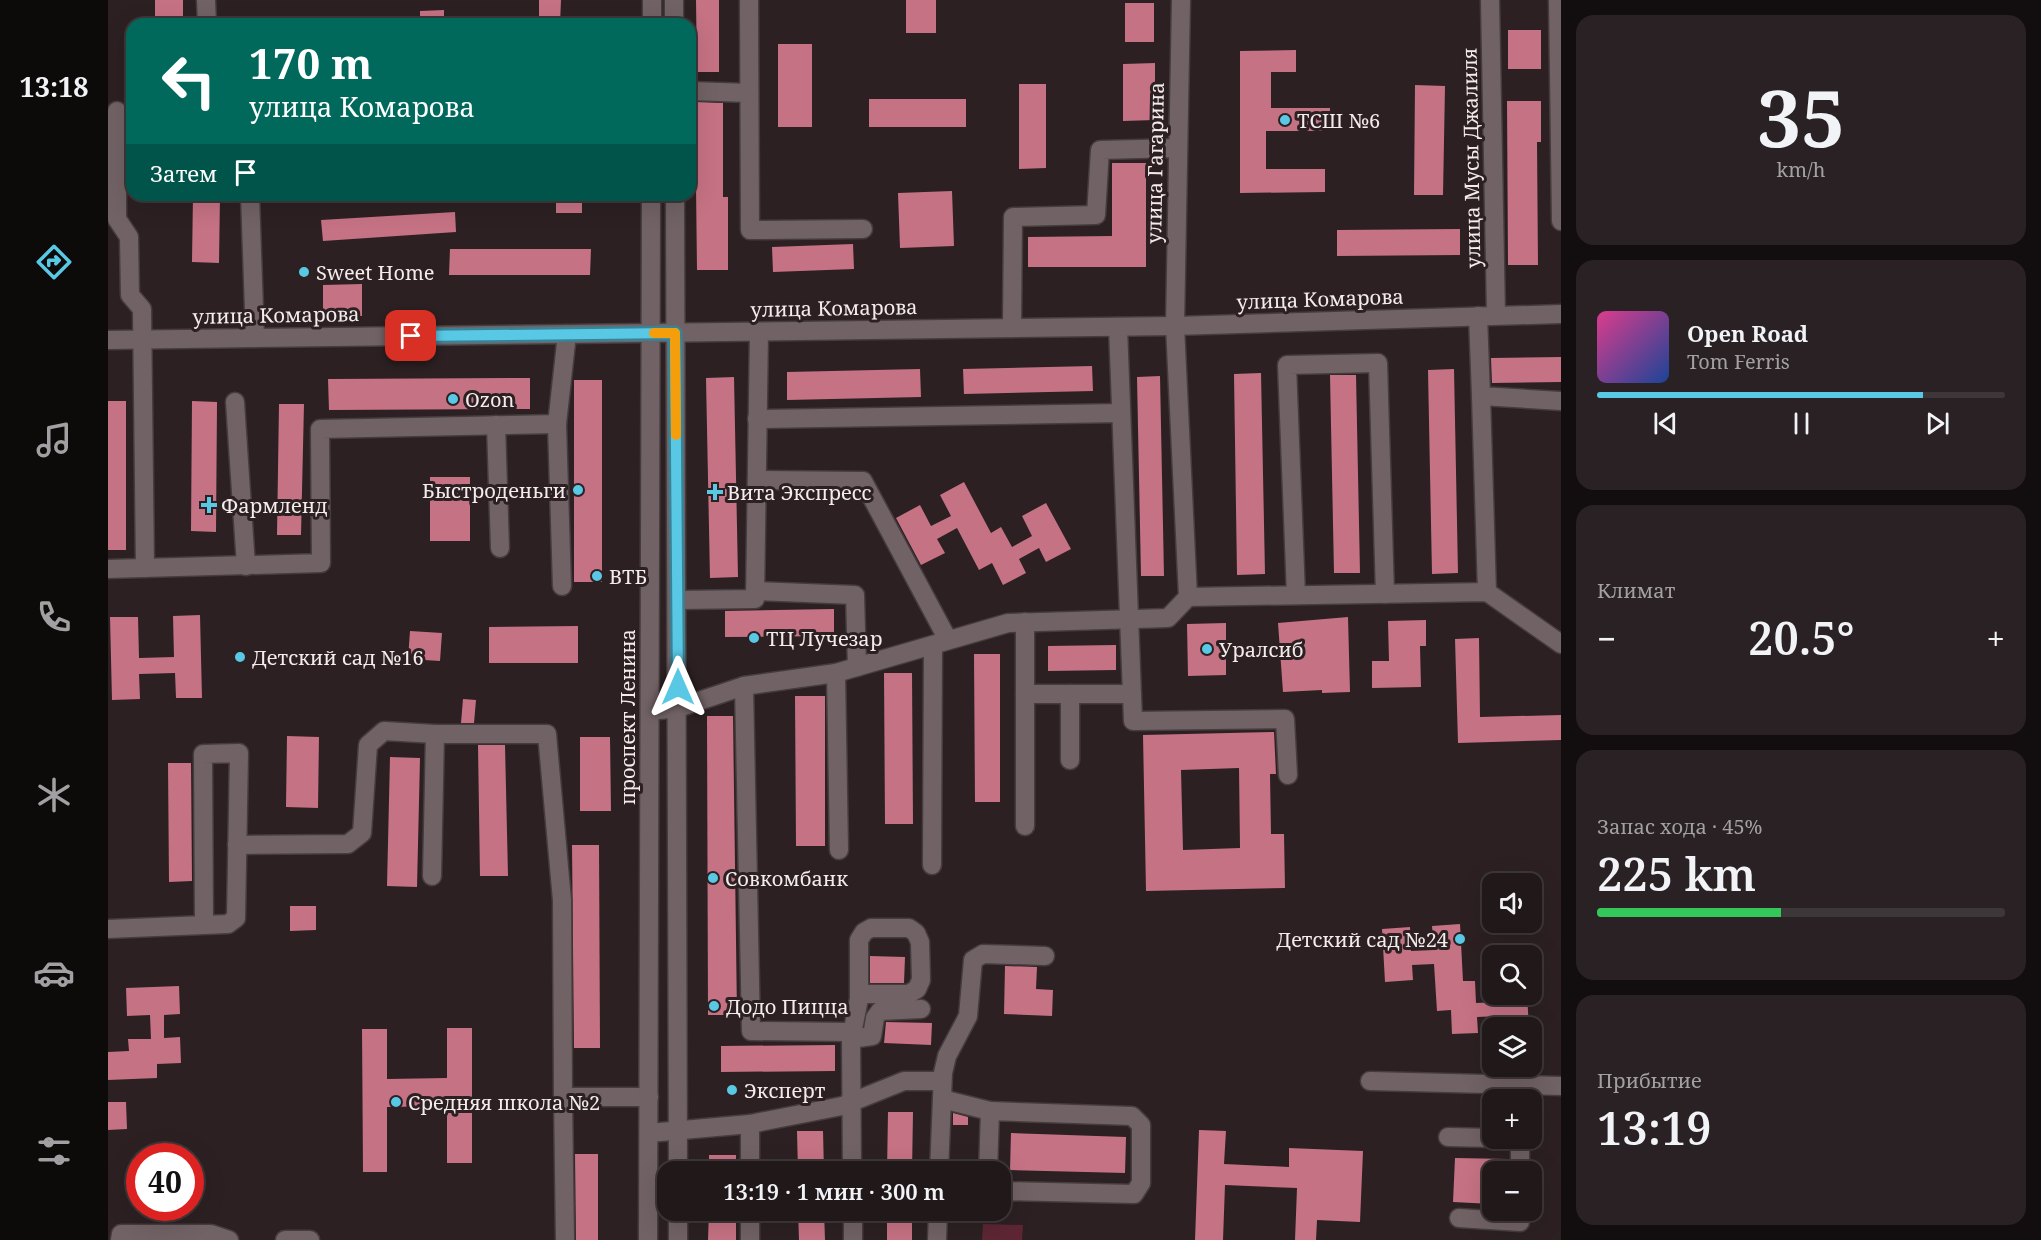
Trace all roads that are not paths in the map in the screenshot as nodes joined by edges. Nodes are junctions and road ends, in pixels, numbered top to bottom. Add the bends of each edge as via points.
1 (206, 0) edge
2 (652, 0) edge
3 (674, 0) edge
4 (749, 0) edge
5 (1181, 0) edge
6 (1490, 0) edge
7 (1558, 0) edge
8 (207, 18) edge
9 (652, 18) edge
10 (674, 18) edge
11 (696, 91) edge
12 (749, 93) junction
13 (117, 111) dead end
14 (1178, 148) junction
15 (250, 201) edge
16 (651, 201) edge
17 (675, 201) edge
18 (1561, 221) edge
19 (863, 229) dead end
20 (1561, 314) edge
21 (1487, 315) junction
22 (1175, 326) junction
23 (1118, 327) junction
24 (1012, 328) junction
25 (759, 332) junction
26 (651, 333) junction
27 (675, 333) junction
28 (567, 334) junction
29 (255, 338) junction
30 (142, 339) junction
31 (114, 341) edge
32 (1481, 396) junction
33 (1561, 401) edge
34 (235, 402) dead end
35 (1121, 414) junction
36 (758, 419) junction
37 (557, 424) junction
38 (496, 425) junction
39 (756, 480) junction
40 (500, 548) dead end
41 (246, 566) junction
42 (145, 568) junction
43 (108, 569) edge
44 (562, 586) dead end
45 (754, 591) junction
46 (1487, 592) junction
47 (1385, 594) junction
48 (1296, 595) junction
49 (1188, 597) junction
50 (677, 600) junction
51 (1129, 619) junction
52 (1025, 622) junction
53 (940, 643) junction
54 (1561, 644) edge
55 (857, 667) junction
56 (836, 673) junction
57 (744, 686) junction
58 (1025, 694) junction
59 (1070, 694) junction
60 (1132, 694) junction
61 (678, 708) junction
62 (650, 711) junction
63 (435, 734) junction
64 (1070, 760) dead end
65 (1288, 775) dead end
66 (1025, 826) dead end
67 (237, 845) junction
68 (839, 850) dead end
69 (932, 865) dead end
70 (432, 876) dead end
71 (204, 924) junction
72 (108, 929) edge
73 (1045, 956) dead end
74 (859, 994) junction
75 (921, 1010) dead end
76 (852, 1036) junction
77 (1370, 1081) dead end
78 (1561, 1086) edge
79 (1542, 1089) edge
80 (942, 1090) junction
81 (1482, 1090) edge
82 (563, 1097) junction
83 (649, 1097) junction
84 (852, 1103) junction
85 (990, 1110) junction
86 (750, 1124) junction
87 (678, 1132) junction
88 (649, 1133) junction
89 (1448, 1137) dead end
90 (1482, 1138) edge
91 (678, 1161) edge
92 (750, 1161) edge
93 (852, 1161) edge
94 (939, 1161) edge
95 (988, 1161) edge
96 (1011, 1191) edge
97 (1459, 1218) dead end
98 (1482, 1220) edge
99 (678, 1221) edge
100 (750, 1221) edge
101 (853, 1221) edge
102 (938, 1221) edge
103 (1505, 1221) edge
104 (1520, 1221) edge
105 (116, 1236) edge
106 (229, 1240) edge
107 (285, 1240) edge
108 (310, 1240) edge
109 (565, 1240) edge
110 (648, 1240) edge
111 (678, 1240) edge
112 (750, 1240) edge
113 (853, 1240) edge
114 (937, 1240) edge

1 - 8 street
2 - 9 street
3 - 10 street
4 - 12 street
5 - 14 street, улица Гагарина
6 - 21 street, улица Мусы Джалиля
7 - 18 street
11 - 12 street
12 - 19 street via 750,230
13 - 30 street via 117,219 129,237 130,295 142,309
14 - 22 street, улица Гагарина
14 - 24 street via 1100,150 1096,215 1013,217
15 - 29 street
16 - 26 street, проспект Ленина
17 - 27 street
20 - 21 street, улица Комарова
21 - 22 street, улица Комарова
21 - 32 street, улица Мусы Джалиля
22 - 23 street, улица Комарова
22 - 49 street, улица Гагарина
23 - 24 street, улица Комарова
23 - 35 street
24 - 25 street, улица Комарова
25 - 27 street, улица Комарова
25 - 36 street
26 - 27 street, улица Комарова
26 - 28 street, улица Комарова
26 - 62 street, проспект Ленина
27 - 50 street
28 - 29 street, улица Комарова
28 - 37 street
29 - 30 street, улица Комарова
30 - 31 street, улица Комарова
30 - 42 street
32 - 33 street
32 - 46 street, улица Мусы Джалиля
34 - 41 street
35 - 36 street
35 - 51 street
36 - 39 street
37 - 38 street
37 - 44 street
38 - 40 street
38 - 41 street via 320,429 321,564
39 - 45 street
39 - 53 street via 863,481
41 - 42 street
42 - 43 street
45 - 50 street via 754,599
45 - 55 street via 855,595
46 - 47 street
46 - 54 street
47 - 48 street
47 - 48 street via 1378,363 1287,365
48 - 49 street
49 - 51 street via 1168,618
50 - 61 street
51 - 52 street
51 - 60 street
52 - 53 street via 1008,623
52 - 58 street
53 - 55 street
53 - 69 street
55 - 56 street
56 - 57 street
56 - 68 street
57 - 61 street
57 - 76 street via 751,1031
58 - 59 street
58 - 66 street
59 - 60 street
59 - 64 street
60 - 65 street via 1133,721 1286,719
61 - 62 street
61 - 87 street
62 - 83 street, проспект Ленина
63 - 67 street via 384,731 368,745 362,833 348,844
63 - 70 street
63 - 82 street via 548,734 561,900
67 - 71 street via 236,918 228,924
67 - 71 street via 239,753 203,754
71 - 72 street
73 - 80 street via 983,954 973,960 968,1016 948,1056
74 - 74 street via 859,940 864,932 871,928 909,928 916,933 921,942 921,980 917,988 909,994
74 - 76 street
75 - 76 street via 880,1011 872,1036
76 - 84 street
77 - 81 street
78 - 79 street
80 - 84 street via 904,1081
80 - 85 street
80 - 94 street
82 - 83 street
82 - 109 street
83 - 88 street, проспект Ленина
84 - 86 street
84 - 93 street
85 - 95 street
85 - 96 street via 1132,1116 1143,1130 1141,1183 1134,1194
86 - 87 street
86 - 92 street
87 - 88 street
87 - 91 street
88 - 110 street, проспект Ленина
89 - 90 street
97 - 98 street
99 - 111 street
100 - 112 street
101 - 113 street
102 - 114 street
103 - 104 street
105 - 106 street via 211,1234
107 - 108 street

